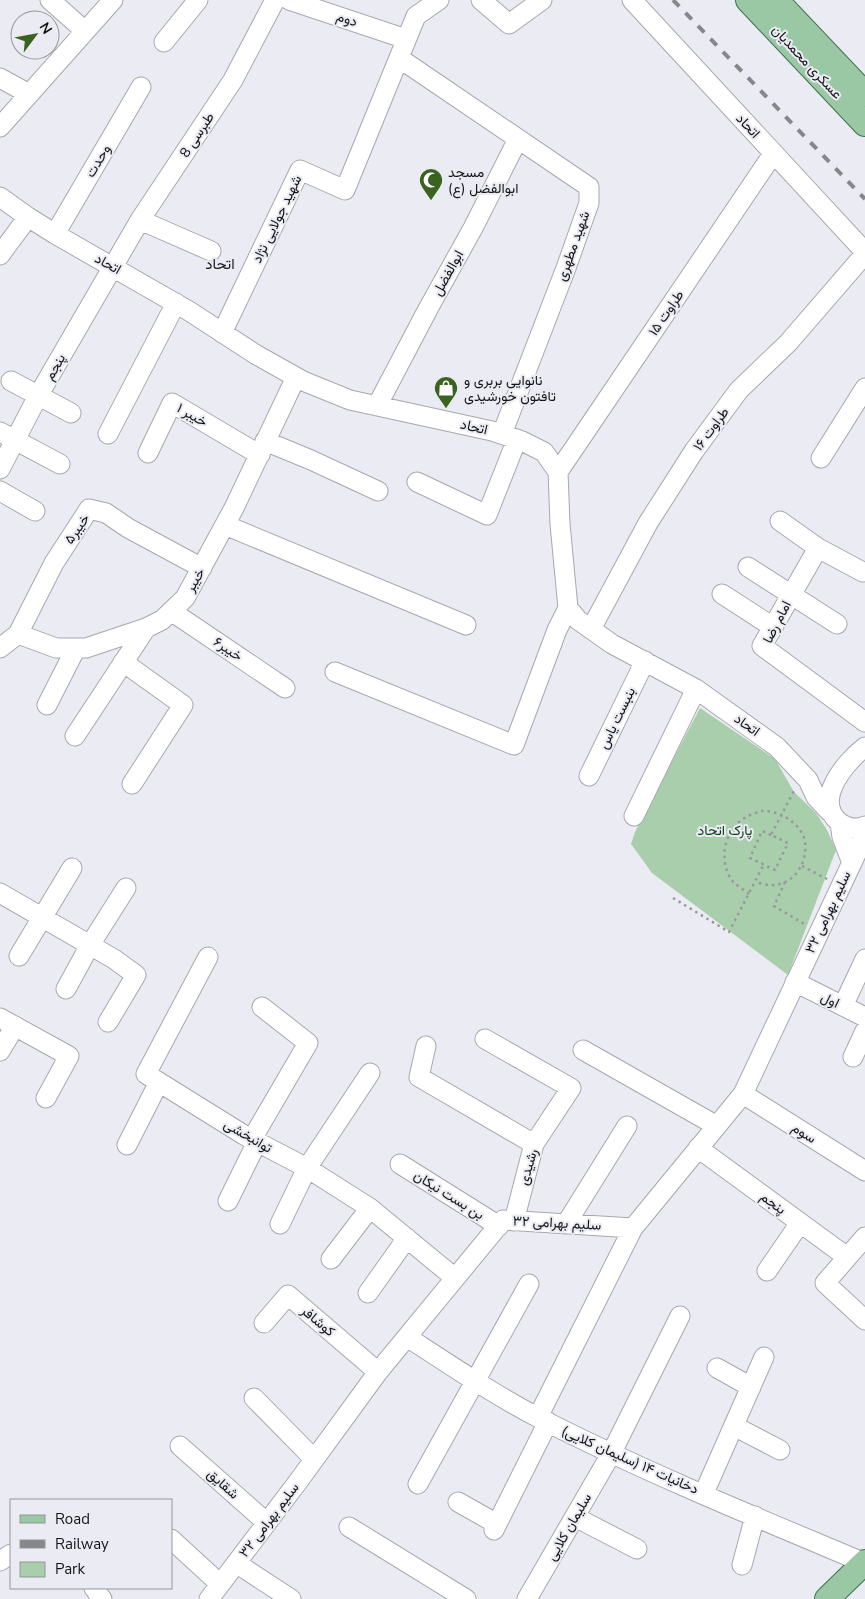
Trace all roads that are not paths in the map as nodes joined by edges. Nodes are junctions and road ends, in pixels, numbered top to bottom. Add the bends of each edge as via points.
1 (50, 0) edge
2 (113, 0) edge
3 (198, 0) edge
4 (275, 0) edge
5 (288, 0) edge
6 (439, 0) edge
7 (481, 0) edge
8 (542, 0) edge
9 (632, 0) edge
10 (748, 0) edge
11 (776, 0) edge
12 (85, 32) junction
13 (406, 39) junction
14 (164, 42) dead end
15 (399, 58) junction
16 (0, 78) edge
17 (141, 88) dead end
18 (29, 94) junction
19 (865, 94) edge
20 (865, 124) edge
21 (0, 127) edge
22 (518, 139) junction
23 (773, 154) junction
24 (0, 197) edge
25 (28, 217) junction
26 (140, 220) junction
27 (55, 234) junction
28 (211, 251) dead end
29 (865, 253) edge
30 (0, 255) edge
31 (113, 267) junction
32 (176, 303) junction
33 (222, 333) junction
34 (296, 377) junction
35 (11, 381) dead end
36 (865, 388) edge
37 (38, 396) junction
38 (377, 406) junction
39 (71, 413) dead end
40 (108, 434) dead end
41 (8, 436) edge
42 (510, 437) junction
43 (262, 448) junction
44 (148, 454) dead end
45 (820, 458) dead end
46 (60, 464) dead end
47 (0, 469) edge
48 (558, 472) junction
49 (417, 482) dead end
50 (0, 491) edge
51 (378, 491) dead end
52 (35, 511) dead end
53 (780, 521) dead end
54 (225, 524) junction
55 (818, 548) junction
56 (748, 567) dead end
57 (202, 568) junction
58 (863, 572) dead end
59 (722, 594) dead end
60 (791, 595) junction
61 (568, 608) junction
62 (171, 611) junction
63 (837, 624) dead end
64 (466, 625) dead end
65 (773, 627) junction
66 (146, 628) junction
67 (591, 629) junction
68 (18, 634) junction
69 (0, 648) edge
70 (76, 648) junction
71 (645, 661) junction
72 (123, 662) junction
73 (336, 672) dead end
74 (284, 688) dead end
75 (696, 689) junction
76 (47, 705) dead end
77 (862, 719) edge
78 (75, 736) dead end
79 (863, 748) edge
80 (589, 776) dead end
81 (806, 777) junction
82 (132, 784) dead end
83 (831, 790) junction
84 (634, 816) dead end
85 (835, 817) junction
86 (865, 826) edge
87 (865, 835) edge
88 (852, 863) junction
89 (72, 868) dead end
90 (126, 888) dead end
91 (0, 893) edge
92 (41, 917) junction
93 (90, 945) junction
94 (20, 956) dead end
95 (208, 957) dead end
96 (865, 959) edge
97 (795, 982) junction
98 (66, 989) dead end
99 (843, 1006) junction
100 (262, 1007) dead end
101 (865, 1017) edge
102 (7, 1022) edge
103 (108, 1022) dead end
104 (865, 1031) edge
105 (485, 1039) dead end
106 (426, 1046) dead end
107 (583, 1050) dead end
108 (0, 1051) edge
109 (853, 1058) dead end
110 (370, 1073) dead end
111 (159, 1082) junction
112 (743, 1094) junction
113 (46, 1098) dead end
114 (626, 1126) dead end
115 (717, 1126) junction
116 (254, 1140) junction
117 (534, 1144) junction
118 (127, 1145) dead end
119 (698, 1148) junction
120 (400, 1164) dead end
121 (307, 1168) junction
122 (865, 1171) edge
123 (228, 1201) dead end
124 (370, 1208) junction
125 (506, 1223) junction
126 (800, 1223) junction
127 (280, 1224) dead end
128 (566, 1224) junction
129 (633, 1228) junction
130 (865, 1237) edge
131 (406, 1238) junction
132 (847, 1257) junction
133 (331, 1259) dead end
134 (767, 1270) dead end
135 (455, 1278) junction
136 (529, 1284) dead end
137 (368, 1293) dead end
138 (680, 1316) dead end
139 (865, 1320) edge
140 (264, 1324) dead end
141 (407, 1337) junction
142 (764, 1357) dead end
143 (718, 1368) dead end
144 (378, 1372) junction
145 (474, 1381) junction
146 (751, 1387) junction
147 (254, 1398) dead end
148 (543, 1420) junction
149 (734, 1426) junction
150 (180, 1446) dead end
151 (780, 1450) dead end
152 (611, 1454) junction
153 (314, 1459) junction
154 (418, 1484) dead end
155 (704, 1493) junction
156 (458, 1502) dead end
157 (755, 1516) junction
158 (575, 1517) junction
159 (266, 1523) junction
160 (349, 1527) dead end
161 (172, 1540) edge
162 (637, 1549) dead end
163 (865, 1562) edge
164 (236, 1563) junction
165 (742, 1565) dead end
166 (220, 1584) junction
167 (209, 1599) edge
168 (291, 1599) edge
169 (466, 1599) edge
170 (527, 1599) edge
171 (827, 1599) edge

1 - 12 street
2 - 12 street
3 - 14 street
4 - 26 street, طبرسی 8 via 233,80
5 - 13 street, دوم
6 - 13 street via 416,16
7 - 8 street via 509,24
9 - 23 street, اتحاد
10 - 20 main road, عسکری محمدیان
11 - 19 main road, عسکری محمدیان
12 - 18 street
13 - 15 street
15 - 22 street, شهید مطهری
15 - 33 street, شهید جولایی نژاد via 345,190 300,170
16 - 18 street
17 - 27 street, وحدت
18 - 21 street
22 - 38 street, ابوالفضل
22 - 42 street, شهید مطهری via 589,187 589,203
23 - 29 street, اتحاد
23 - 48 street, طراوت ۱۵
24 - 25 street, اتحاد
25 - 27 street, اتحاد
25 - 30 street
26 - 28 street
26 - 31 street, طبرسی 8
27 - 31 street, اتحاد
29 - 67 street, طراوت ۱۶ via 788,343 739,390 648,523
31 - 32 street, اتحاد
31 - 37 street, پنجم
32 - 33 street, اتحاد
32 - 40 street
33 - 34 street, اتحاد
34 - 38 street, اتحاد via 350,400
34 - 43 street, خیبر
35 - 37 street
36 - 45 street
37 - 39 street
37 - 41 street, پنجم
38 - 42 street, اتحاد
41 - 46 street
41 - 47 street, پنجم
42 - 48 street, اتحاد via 544,452
42 - 49 street via 487,515
43 - 44 street, خیبر ۱ via 172,404
43 - 51 street via 311,460
43 - 54 street, خیبر
48 - 61 street
50 - 52 street
53 - 55 street
54 - 57 street, خیبر
54 - 64 street
55 - 58 street
55 - 60 street, امام رضا
56 - 60 street
57 - 62 street, خیبر via 185,598
57 - 68 street, خیبر۵ via 106,513 89,509 54,563
59 - 65 street
60 - 63 street
60 - 65 street, امام رضا
61 - 67 street, اتحاد
61 - 73 street via 514,745
62 - 66 street, خیبر
62 - 74 street, خیبر۶
65 - 77 street, امام رضا via 762,646
66 - 70 street, خیبر via 86,648
66 - 72 street
67 - 71 street, اتحاد
68 - 69 street
68 - 70 street, خیبر via 56,648
70 - 76 street
71 - 75 street, اتحاد
71 - 80 street, بنبست یاس
72 - 78 street
72 - 82 street via 183,705
75 - 81 street, اتحاد via 778,747
75 - 84 street
77 - 79 street, امام رضا
79 - 83 street via 854,755
81 - 83 street, اتحاد
81 - 85 street, اتحاد via 816,797
83 - 85 street via 828,804
85 - 86 street via 843,825 856,829
85 - 88 street, سلیم بهرامی ۳۲
87 - 88 street, سلیم بهرامی ۳۲
88 - 97 street, سلیم بهرامی ۳۲
89 - 92 street
90 - 93 street
91 - 92 street
92 - 93 street
92 - 94 street
93 - 98 street
93 - 103 street via 136,975
95 - 111 street via 146,1074
96 - 99 street
97 - 99 street, اول
97 - 112 street, سلیم بهرامی ۳۲
99 - 101 street, اول
100 - 116 street via 308,1043
102 - 108 street
102 - 113 street via 70,1056
104 - 109 street
105 - 117 street, رشیدی via 572,1088
106 - 117 street via 419,1077
107 - 115 street
110 - 121 street
111 - 116 street, توانبخشی
111 - 118 street
112 - 115 street, سلیم بهرامی ۳۲
112 - 122 street, سوم
114 - 128 street
115 - 119 street, سلیم بهرامی ۳۲
116 - 121 street, توانبخشی
116 - 123 street
117 - 125 street, رشیدی
119 - 126 street, پنجم
119 - 129 street, سلیم بهرامی ۳۲
120 - 125 street, بن بست نیکان
121 - 124 street, توانبخشی
121 - 127 street
124 - 131 street, توانبخشی
124 - 133 street
125 - 128 street, سلیم بهرامی ۳۲
125 - 135 street, سلیم بهرامی ۳۲
126 - 132 street, پنجم
126 - 134 street
128 - 129 street, سلیم بهرامی ۳۲
129 - 148 street
130 - 132 street
131 - 135 street, توانبخشی
131 - 137 street
132 - 139 street via 825,1283
135 - 141 street, سلیم بهرامی ۳۲
136 - 145 street
138 - 152 street, سلیمان کلایی
140 - 144 street, کوشافر via 288,1295
141 - 144 street, سلیم بهرامی ۳۲
141 - 145 street, دخانیات ۱۴ (سلیمان کلایی)
142 - 146 street
143 - 146 street
144 - 153 street, سلیم بهرامی ۳۲
145 - 148 street, دخانیات ۱۴ (سلیمان کلایی)
145 - 154 street
146 - 149 street
147 - 153 street
148 - 152 street, دخانیات ۱۴ (سلیمان کلایی)
148 - 156 street via 495,1527
149 - 151 street
149 - 155 street
150 - 159 street, شقایق
152 - 155 street, دخانیات ۱۴ (سلیمان کلایی)
152 - 158 street, سلیمان کلایی
153 - 159 street, سلیم بهرامی ۳۲
155 - 157 street, دخانیات ۱۴ (سلیمان کلایی)
157 - 163 street, دخانیات ۱۴ (سلیمان کلایی)
157 - 165 street
158 - 162 street
158 - 170 street, سلیمان کلایی
159 - 164 street, سلیم بهرامی ۳۲
160 - 169 street
161 - 166 street
163 - 171 main road
164 - 166 street, سلیم بهرامی ۳۲
164 - 168 street
166 - 167 street, سلیم بهرامی ۳۲

